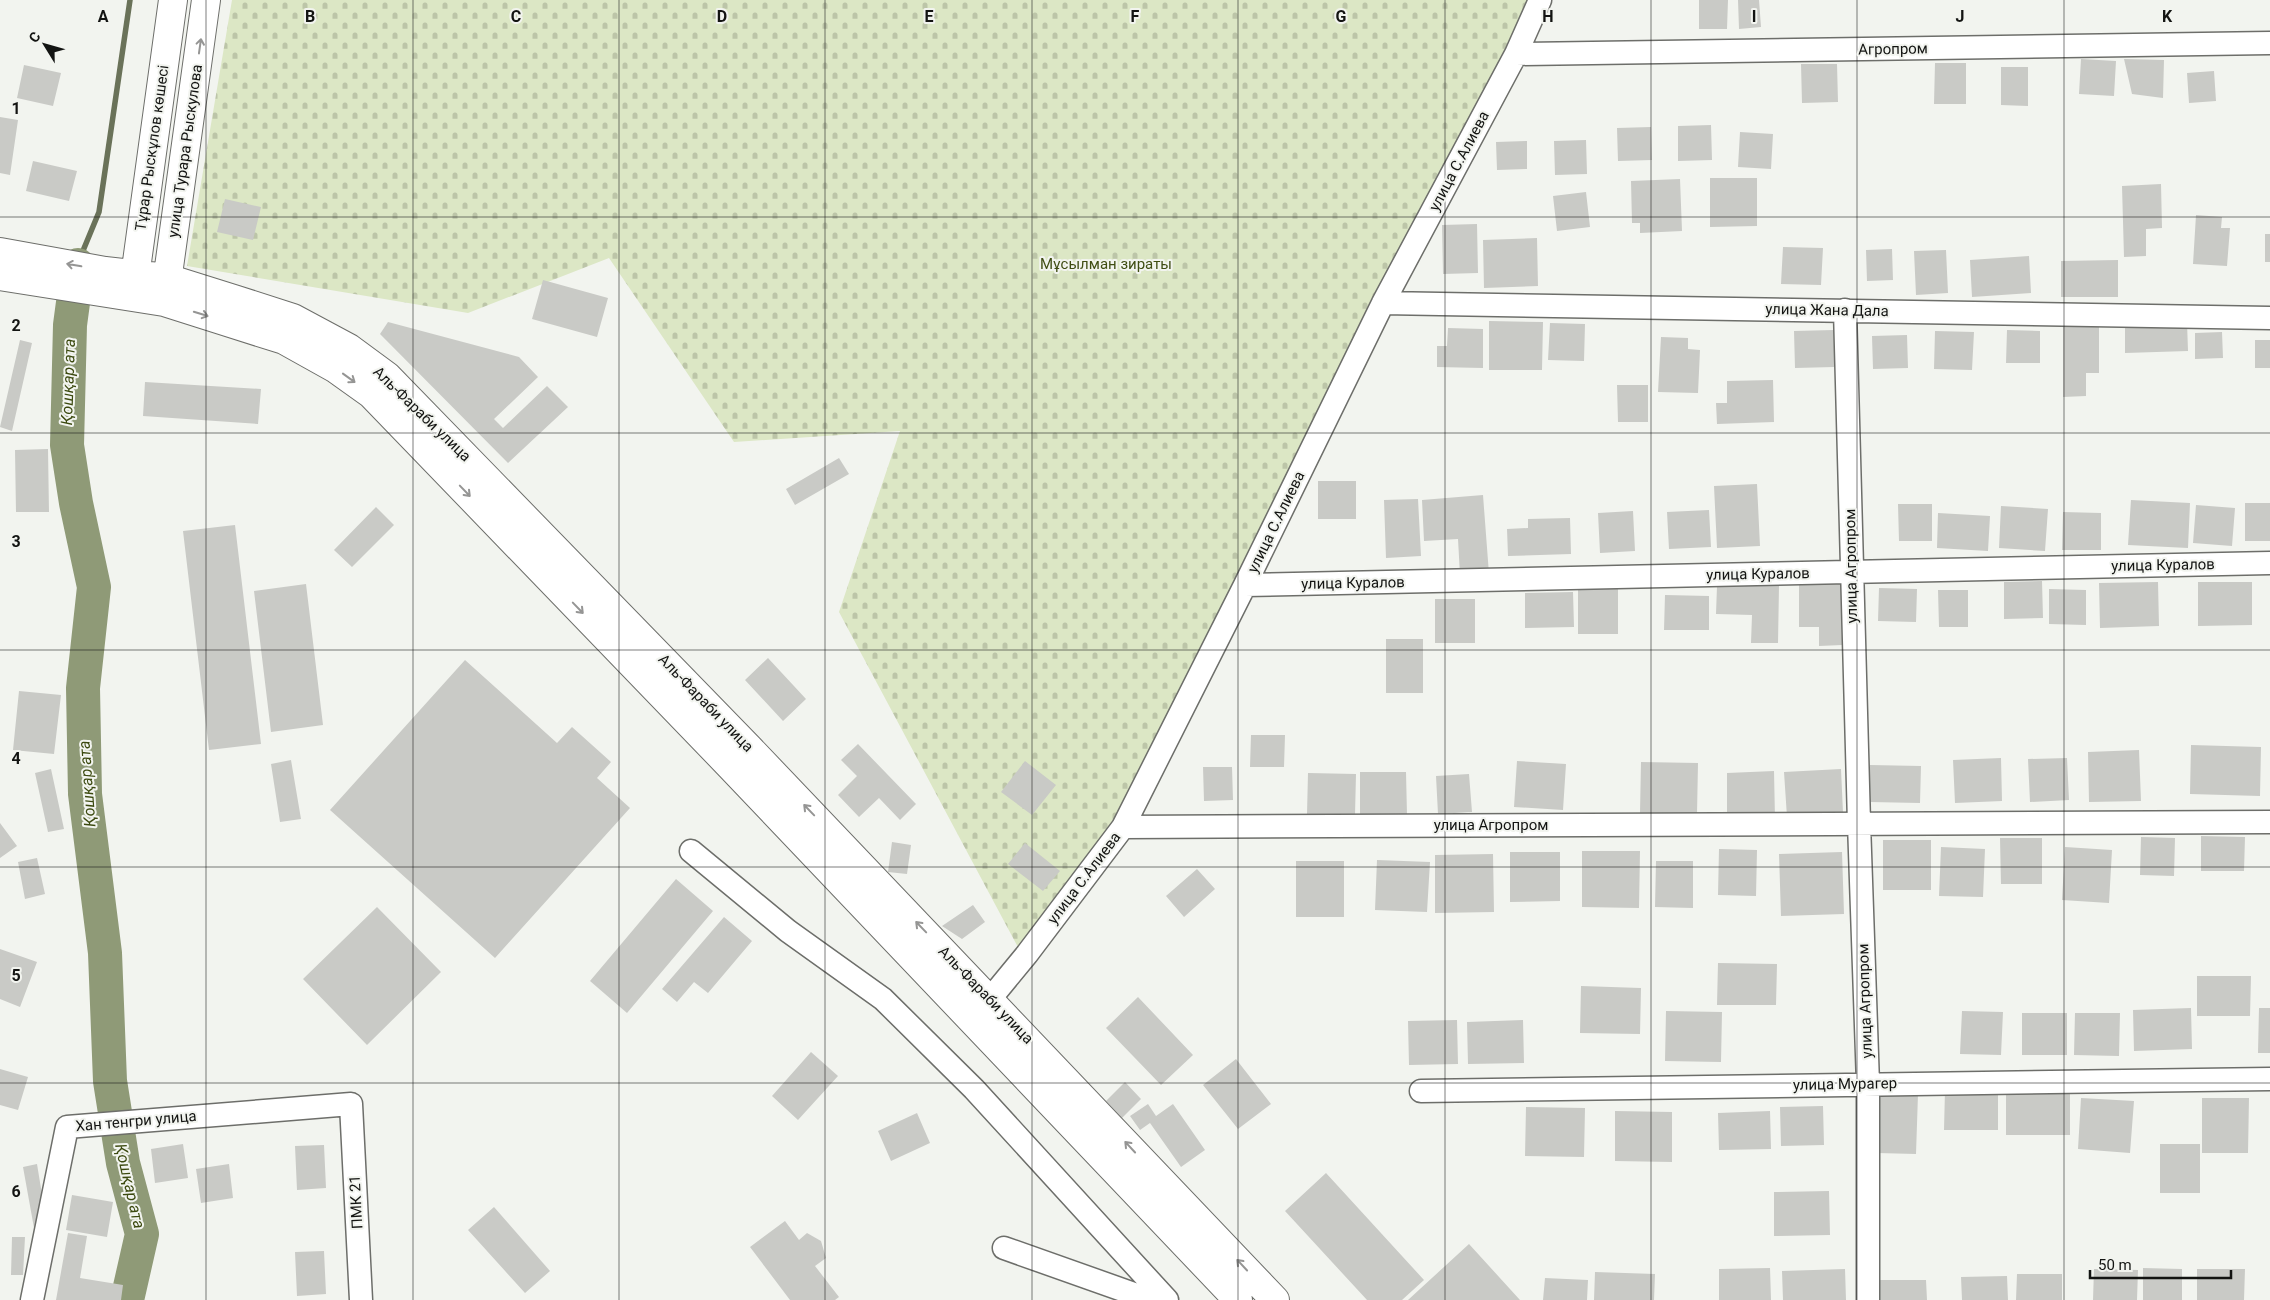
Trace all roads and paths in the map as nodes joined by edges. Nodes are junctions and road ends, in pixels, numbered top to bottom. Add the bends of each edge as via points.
1 (173, 0) edge
2 (206, 0) edge
3 (1540, 0) edge
4 (2270, 43) edge
5 (1516, 54) junction
6 (0, 252) edge
7 (42, 271) junction
8 (0, 276) edge
9 (134, 284) junction
10 (166, 290) junction
11 (1384, 303) junction
12 (1845, 310) junction
13 (2270, 318) edge
14 (2270, 563) edge
15 (1851, 572) junction
16 (1245, 585) junction
17 (2270, 822) edge
18 (1858, 823) junction
19 (1123, 827) junction
20 (691, 851) dead end
21 (990, 999) junction
22 (970, 1017) junction
23 (2270, 1079) edge
24 (1868, 1084) junction
25 (1420, 1091) dead end
26 (351, 1104) joint
27 (1004, 1248) dead end
28 (32, 1300) edge
29 (361, 1300) edge
30 (1151, 1300) edge
31 (1167, 1300) edge
32 (1238, 1300) edge
33 (1275, 1300) edge
34 (1868, 1300) edge

1 - 9 main road, Тұрар Рыскұлов көшесі
10 -> 2 main road, улица Турара Рыскулова
3 - 5 street, улица С.Алиева
4 - 5 street, Агропром
5 - 11 street, улица С.Алиева
6 - 7 main road
7 - 8 main road
7 - 9 main road, Аль-Фараби улица
9 - 10 main road, Аль-Фараби улица
21 -> 10 main road, Аль-Фараби улица via 386,376 349,348 293,318
10 -> 22 main road, Аль-Фараби улица via 284,340 336,368 370,394
11 - 12 street, улица Жана Дала
11 - 16 street, улица С.Алиева
12 - 13 street, улица Жана Дала
12 - 15 street, улица Агропром
14 - 15 street, улица Куралов
15 - 16 street, улица Куралов
15 - 18 street, улица Агропром
16 - 19 street, улица С.Алиева
17 - 18 street, улица Агропром
18 - 19 street, улица Агропром
18 - 24 street, улица Агропром
19 - 21 street, улица С.Алиева
20 - 31 street via 788,931 883,999 974,1089
21 - 22 street, улица С.Алиева
33 -> 21 main road, Аль-Фараби улица
22 - 32 main road, Аль-Фараби улица
23 - 24 street, улица Мурагер
24 - 25 street, улица Мурагер
24 - 34 street, улица Агропром
26 - 28 street, Хан тенгри улица via 67,1127
26 - 29 street, ПМК 21
27 - 30 street

